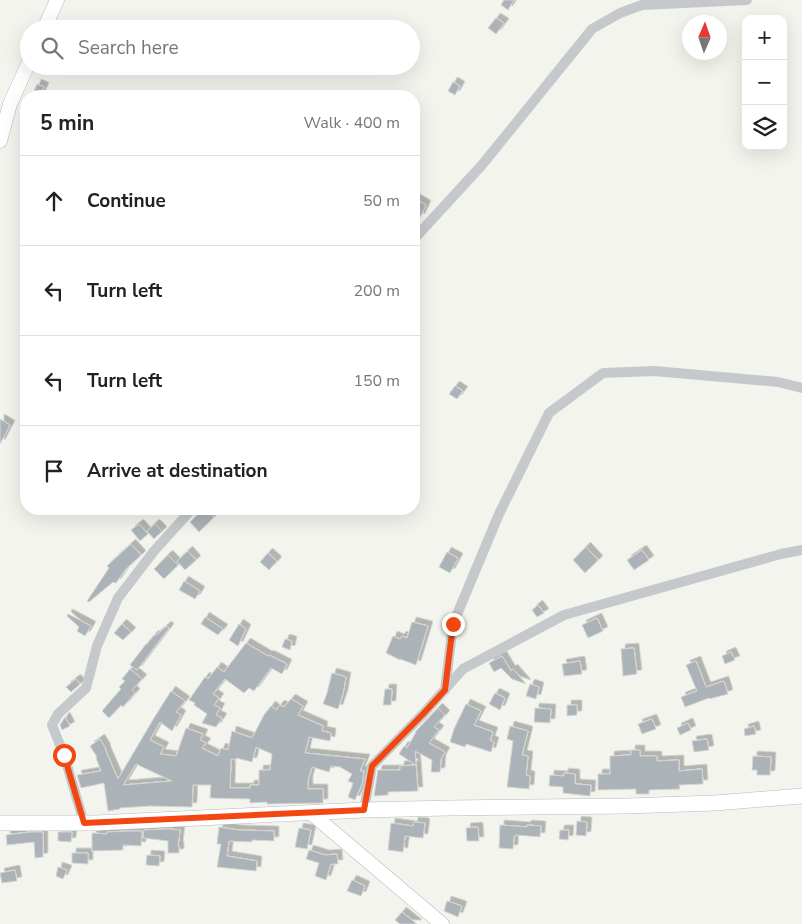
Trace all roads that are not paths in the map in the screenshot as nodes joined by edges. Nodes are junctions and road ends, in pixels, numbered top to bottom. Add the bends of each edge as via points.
1 (57, 0) edge
2 (746, 0) edge
3 (48, 20) edge
4 (23, 75) edge
5 (0, 141) edge
6 (420, 232) edge
7 (802, 388) edge
8 (187, 515) edge
9 (802, 550) edge
10 (445, 690) junction
11 (802, 796) edge
12 (364, 810) junction
13 (311, 813) junction
14 (0, 823) edge
15 (84, 823) junction
16 (442, 924) edge

1 - 3 main road
2 - 6 street via 642,5 620,12 592,29 482,165
4 - 5 main road via 10,104
7 - 10 street via 778,382 654,371 603,373 550,413 499,514 453,624
8 - 15 street via 118,598 97,646 86,688 58,714 52,725
9 - 10 street via 564,615 463,669
10 - 12 street via 372,766
11 - 12 main road via 626,806
12 - 13 main road
13 - 15 main road
13 - 16 main road
14 - 15 main road

